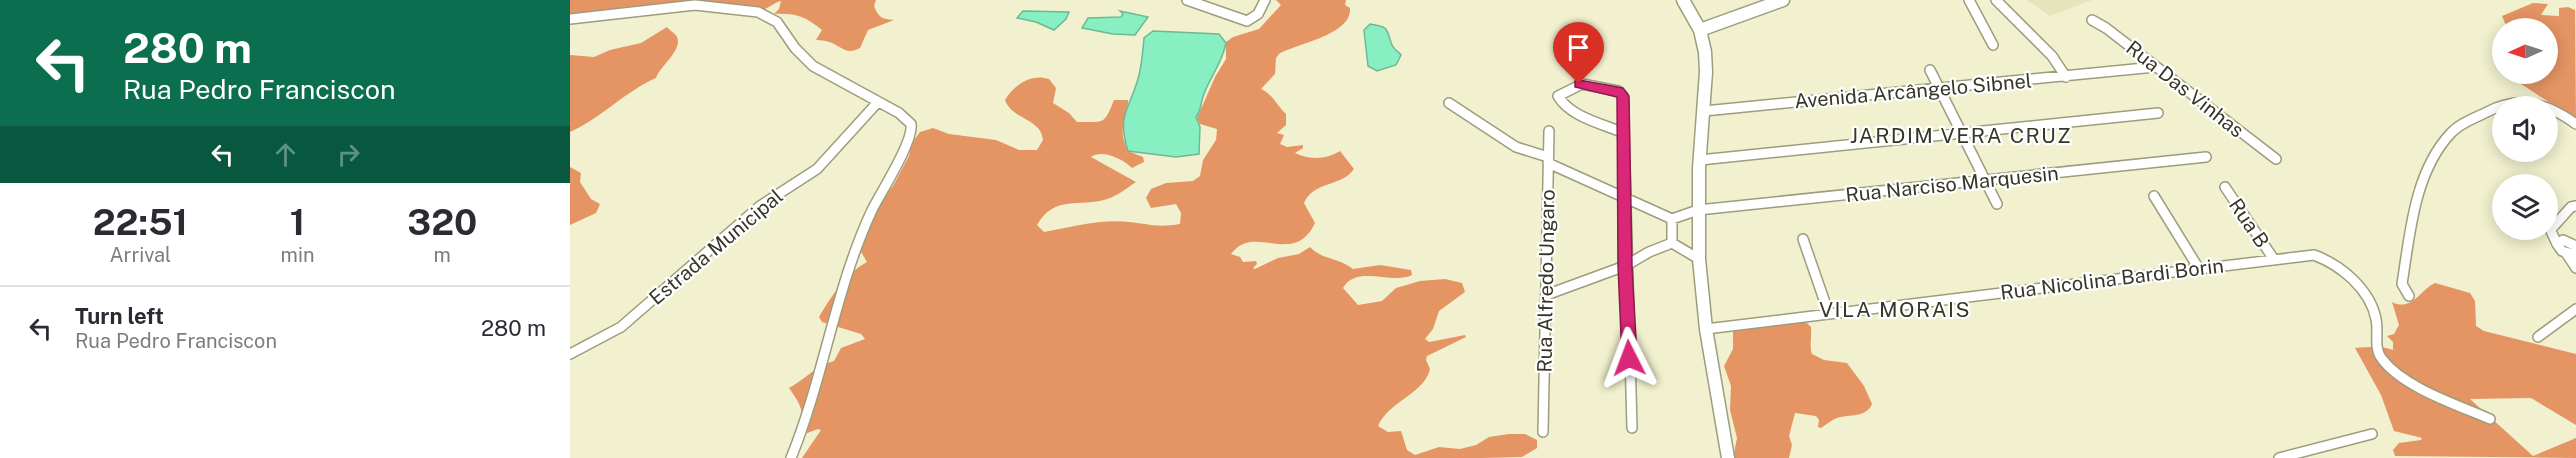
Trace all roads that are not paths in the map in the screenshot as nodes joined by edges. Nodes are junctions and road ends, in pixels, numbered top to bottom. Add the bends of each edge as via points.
1 (1187, 0) edge
2 (1265, 0) edge
3 (1683, 0) edge
4 (1783, 0) edge
5 (1969, 0) edge
6 (1996, 0) edge
7 (570, 19) edge
8 (2092, 20) dead end
9 (1700, 30) junction
10 (1993, 45) dead end
11 (2156, 67) junction
12 (1930, 70) dead end
13 (2066, 77) junction
14 (1940, 89) junction
15 (878, 102) junction
16 (1449, 103) dead end
17 (1704, 111) junction
18 (2158, 113) dead end
19 (2576, 124) edge
20 (1549, 131) dead end
21 (1624, 133) junction
22 (1962, 134) junction
23 (2206, 157) dead end
24 (2276, 159) dead end
25 (1548, 160) junction
26 (1700, 160) junction
27 (1985, 180) junction
28 (2225, 187) dead end
29 (2154, 196) dead end
30 (1625, 199) junction
31 (1997, 204) dead end
32 (2576, 206) edge
33 (1698, 210) junction
34 (1672, 219) junction
35 (2560, 221) junction
36 (1803, 239) dead end
37 (1672, 243) junction
38 (2557, 244) junction
39 (2573, 244) edge
40 (2571, 254) edge
41 (2273, 258) junction
42 (1699, 259) junction
43 (1625, 266) junction
44 (2576, 268) edge
45 (2199, 269) junction
46 (1546, 295) junction
47 (2409, 296) dead end
48 (2576, 309) edge
49 (1829, 314) junction
50 (1706, 329) junction
51 (2538, 337) dead end
52 (570, 354) edge
53 (2490, 419) dead end
54 (1632, 428) dead end
55 (1543, 432) dead end
56 (2372, 434) dead end
57 (791, 458) edge
58 (1728, 458) edge
59 (2279, 458) edge

1 - 2 street via 1247,21 1257,14
3 - 9 main road
4 - 9 main road
5 - 10 street
6 - 13 street via 2052,56
7 - 15 street via 695,5 758,12 777,22 813,66
8 - 11 street, Rua Das Vinhas
9 - 17 main road via 1706,58
11 - 13 street, Avenida Arcângelo Sibnel
11 - 24 street, Rua Das Vinhas
12 - 14 street
13 - 14 street, Avenida Arcângelo Sibnel
14 - 17 street, Avenida Arcângelo Sibnel
14 - 22 street
15 - 52 street, Estrada Municipal via 817,169 760,206 621,327
15 - 57 street via 911,121 913,129 852,257 818,386
16 - 25 street via 1514,147
17 - 26 main road
18 - 22 street
19 - 47 street via 2548,106 2512,101 2453,130 2436,150 2426,173 2402,284
20 - 25 street, Rua Alfredo Ungaro
21 - 21 street via 1621,92 1582,84 1558,96 1563,105
21 - 30 street
22 - 26 street
22 - 27 street
23 - 27 street, Rua Narciso Marquesin
25 - 30 street
25 - 46 street, Rua Alfredo Ungaro
26 - 33 main road
27 - 31 street
27 - 33 street, Rua Narciso Marquesin
28 - 41 street, Rua B
29 - 45 street
30 - 34 street
30 - 43 street
32 - 35 street
33 - 34 street, Rua Narciso Marquesin
33 - 42 main road
34 - 37 street
35 - 38 street via 2551,231
35 - 39 street via 2560,228
36 - 49 street
37 - 42 street
37 - 43 street
38 - 39 street via 2563,240
38 - 40 street
40 - 44 street
41 - 45 street, Rua Nicolina Bardi Borin
41 - 53 street, Rua Nicolina Bardi Borin via 2314,255 2330,262 2364,296 2376,318 2382,360 2430,392
42 - 50 main road
43 - 46 street
43 - 54 street
45 - 49 street, Rua Nicolina Bardi Borin
46 - 55 street, Rua Alfredo Ungaro
48 - 51 street
49 - 50 street, Rua Nicolina Bardi Borin
50 - 58 main road
56 - 59 street

